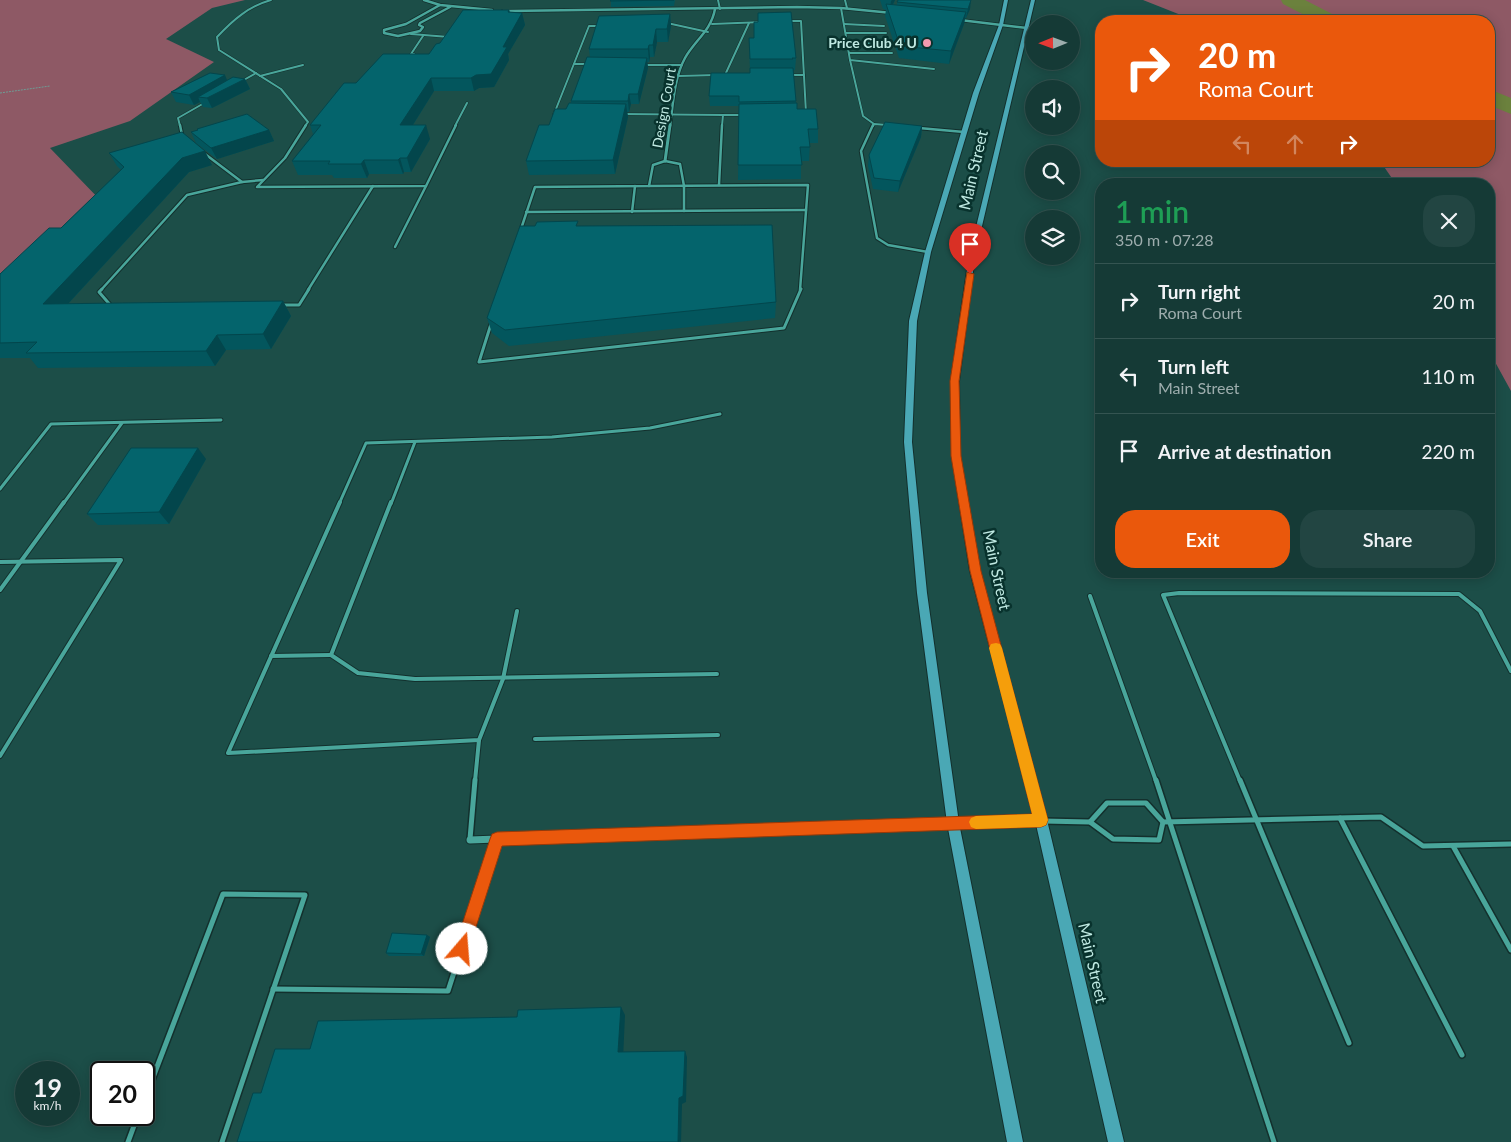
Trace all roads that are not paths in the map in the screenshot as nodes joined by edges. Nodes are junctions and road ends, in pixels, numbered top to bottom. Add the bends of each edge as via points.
1 (271, 0) edge
2 (424, 0) edge
3 (718, 0) edge
4 (845, 0) edge
5 (1006, 0) edge
6 (1033, 0) edge
7 (440, 6) junction
8 (895, 6) edge
9 (451, 7) junction
10 (720, 8) junction
11 (841, 8) junction
12 (847, 8) junction
13 (715, 9) junction
14 (892, 13) junction
15 (901, 14) edge
16 (1030, 15) edge
17 (958, 20) edge
18 (748, 22) junction
19 (766, 22) edge
20 (783, 22) edge
21 (661, 24) edge
22 (712, 24) junction
23 (844, 24) junction
24 (1001, 25) junction
25 (607, 26) edge
26 (884, 26) edge
27 (1025, 28) edge
28 (708, 32) junction
29 (846, 33) junction
30 (886, 33) edge
31 (412, 34) junction
32 (1025, 35) edge
33 (423, 36) junction
34 (449, 42) edge
35 (847, 43) junction
36 (888, 44) dead end
37 (849, 53) junction
38 (892, 53) dead end
39 (419, 54) edge
40 (850, 60) junction
41 (574, 64) junction
42 (593, 64) edge
43 (303, 65) dead end
44 (642, 65) edge
45 (682, 65) junction
46 (934, 69) edge
47 (256, 73) junction
48 (784, 75) edge
49 (804, 75) junction
50 (260, 76) junction
51 (679, 76) junction
52 (238, 83) edge
53 (212, 98) edge
54 (467, 103) edge
55 (554, 114) edge
56 (623, 114) edge
57 (672, 114) junction
58 (806, 114) edge
59 (723, 115) junction
60 (751, 115) edge
61 (874, 124) junction
62 (894, 126) edge
63 (914, 128) edge
64 (964, 132) junction
65 (182, 136) edge
66 (205, 154) edge
67 (665, 162) junction
68 (263, 180) junction
69 (242, 182) junction
70 (719, 185) junction
71 (372, 186) junction
72 (426, 186) junction
73 (635, 186) junction
74 (649, 186) junction
75 (684, 186) junction
76 (806, 210) junction
77 (684, 211) junction
78 (526, 212) junction
79 (632, 212) junction
80 (520, 231) edge
81 (395, 247) dead end
82 (928, 252) junction
83 (281, 305) edge
84 (120, 307) edge
85 (494, 315) edge
86 (720, 414) dead end
87 (221, 420) dead end
88 (122, 422) junction
89 (415, 442) junction
90 (0, 489) edge
91 (0, 562) edge
92 (19, 562) junction
93 (0, 590) edge
94 (1090, 596) dead end
95 (517, 611) dead end
96 (271, 656) junction
97 (331, 656) junction
98 (1511, 670) edge
99 (717, 674) dead end
100 (503, 679) junction
101 (718, 735) dead end
102 (535, 739) dead end
103 (479, 740) junction
104 (0, 756) edge
105 (1340, 818) junction
106 (1255, 819) junction
107 (1041, 820) junction
108 (1090, 822) junction
109 (1163, 822) junction
110 (1171, 822) junction
111 (953, 823) junction
112 (497, 839) junction
113 (470, 840) joint
114 (1511, 844) edge
115 (1453, 846) junction
116 (1511, 950) edge
117 (274, 989) junction
118 (1349, 1043) dead end
119 (1462, 1055) dead end
120 (155, 1071) edge
121 (134, 1126) edge
122 (128, 1142) edge
123 (222, 1142) edge
124 (1014, 1142) edge
125 (1116, 1142) edge
126 (1274, 1142) edge

1 - 47 lane via 232,20 217,37 219,50
2 - 7 street
3 - 10 lane
4 - 12 lane
5 - 24 main road, Main Street
6 - 16 main road, Main Street
7 - 9 street
7 - 31 street via 406,24 390,26 384,32 391,36
8 - 14 lane
9 - 13 street via 507,11
9 - 31 street via 420,23 422,29
10 - 11 street
10 - 13 street
11 - 12 street
11 - 23 lane
12 - 14 street
13 - 22 street, Design Court
14 - 15 street
17 - 24 street
18 - 19 lane
18 - 22 lane
18 - 51 lane via 725,75
20 - 49 lane via 800,21
21 - 28 lane
22 - 28 street, Design Court
23 - 26 lane
23 - 29 lane
24 - 27 street
24 - 64 main road, Main Street
25 - 41 lane via 589,26
28 - 45 street, Design Court
29 - 30 lane
29 - 35 lane
31 - 33 lane
32 - 107 main road, Main Street via 972,256 955,381 956,456 975,571
33 - 34 lane via 453,37
33 - 39 lane via 411,54
35 - 36 lane
35 - 37 lane
37 - 38 lane
37 - 40 lane
40 - 46 lane
40 - 61 lane via 863,116
41 - 42 lane
41 - 55 lane
43 - 50 lane
44 - 45 lane
45 - 51 street, Design Court
47 - 50 lane
47 - 52 lane
48 - 49 lane
49 - 58 lane
50 - 68 lane via 281,89 308,122 285,158
51 - 57 street, Design Court
53 - 65 lane via 178,118
54 - 72 lane
56 - 57 lane
57 - 59 lane
57 - 67 street, Design Court
59 - 60 lane
59 - 70 lane
61 - 62 lane
61 - 82 lane via 862,151 877,238 888,245
63 - 64 lane
64 - 82 main road, Main Street
66 - 69 lane
67 - 74 lane via 653,165
67 - 75 lane via 680,164
68 - 69 lane
68 - 71 lane via 257,187
69 - 84 lane via 187,195 99,292 111,307
70 - 75 lane
70 - 76 lane via 808,185
71 - 72 lane
71 - 83 lane via 299,305
72 - 81 lane
73 - 74 lane
73 - 78 lane via 535,186
73 - 79 lane
74 - 75 lane
75 - 77 lane
76 - 77 lane
76 - 85 lane via 801,288 784,328 479,362
77 - 79 lane
78 - 79 lane
78 - 80 lane
82 - 111 main road, Main Street via 913,321 908,442 922,587
86 - 89 lane via 650,428 562,436
87 - 88 lane
88 - 90 lane via 51,424
88 - 92 lane
89 - 96 lane via 366,443
89 - 97 lane
91 - 92 lane
92 - 93 lane
92 - 104 lane via 121,560
94 - 110 lane
95 - 100 lane
96 - 97 lane
96 - 103 lane via 228,753
97 - 100 lane via 358,673 415,679
98 - 106 lane via 1480,611 1459,594 1179,593 1163,596
99 - 100 lane
100 - 103 lane
101 - 102 lane
103 - 113 lane
105 - 106 lane
105 - 115 lane via 1381,817 1423,846
105 - 119 lane
106 - 110 lane
106 - 118 lane
107 - 108 lane
107 - 111 street
107 - 125 main road, Main Street
108 - 109 lane via 1107,802 1146,803
108 - 109 lane via 1113,839 1159,840
109 - 110 lane
110 - 126 lane
111 - 112 street
111 - 124 main road, Main Street
112 - 113 street
112 - 117 lane via 448,991
114 - 115 lane
115 - 116 lane
117 - 120 lane via 305,895 223,894
117 - 123 lane
121 - 122 lane

